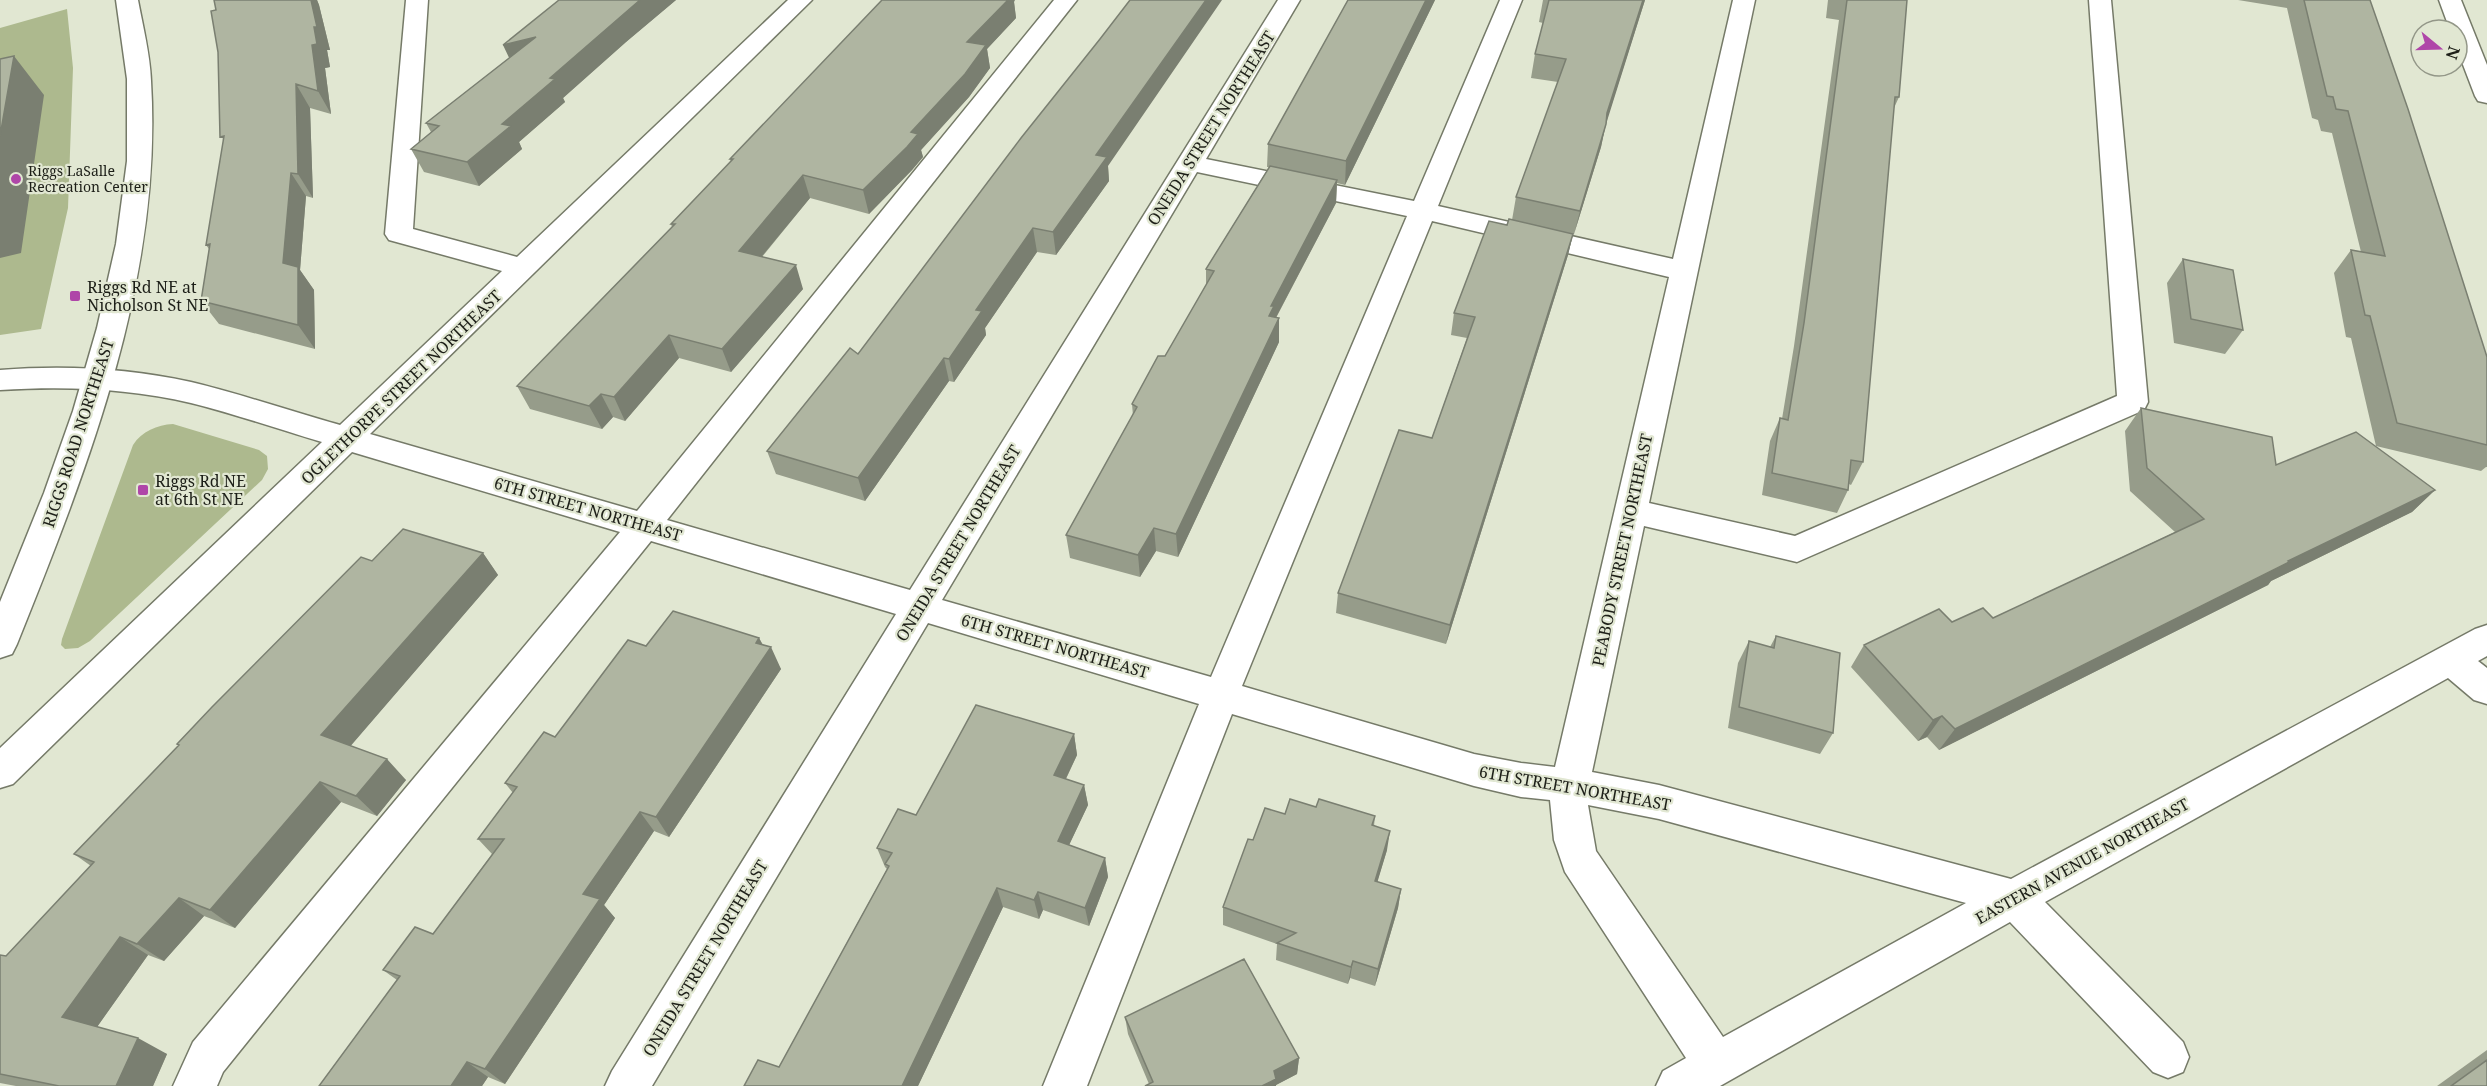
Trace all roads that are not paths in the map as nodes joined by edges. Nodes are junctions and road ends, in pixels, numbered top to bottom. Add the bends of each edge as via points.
1 (127, 0) edge
2 (417, 0) edge
3 (801, 0) edge
4 (1066, 0) edge
5 (1289, 0) edge
6 (1511, 0) edge
7 (1744, 0) edge
8 (2100, 0) edge
9 (2450, 0) edge
10 (2487, 96) edge
11 (1189, 163) junction
12 (1423, 212) junction
13 (524, 268) junction
14 (1684, 271) junction
15 (98, 379) junction
16 (0, 380) edge
17 (348, 438) junction
18 (1631, 510) junction
19 (645, 525) junction
20 (919, 606) junction
21 (2487, 639) edge
22 (0, 644) edge
23 (2451, 659) junction
24 (2487, 689) edge
25 (1221, 695) junction
26 (0, 772) edge
27 (1570, 784) junction
28 (2014, 898) junction
29 (2168, 1057) dead end
30 (1716, 1065) junction
31 (195, 1086) edge
32 (627, 1086) edge
33 (1065, 1086) edge
34 (1678, 1086) edge

1 - 15 street, RIGGS ROAD NORTHEAST via 141,112 138,179 123,283
2 - 13 street via 399,234
3 - 13 street, OGLETHORPE STREET NORTHEAST
4 - 19 street
5 - 11 street, ONEIDA STREET NORTHEAST
6 - 12 street
7 - 14 street, PEABODY STREET NORTHEAST
8 - 18 street via 2133,402 1797,549
9 - 10 street
11 - 12 street
11 - 20 street, ONEIDA STREET NORTHEAST
12 - 14 street
12 - 25 street
13 - 17 street, OGLETHORPE STREET NORTHEAST
14 - 18 street, PEABODY STREET NORTHEAST
15 - 16 street, 6TH STREET NORTHEAST
15 - 17 street, 6TH STREET NORTHEAST via 192,393
15 - 22 street, RIGGS ROAD NORTHEAST via 45,536
17 - 19 street, 6TH STREET NORTHEAST
17 - 26 street, OGLETHORPE STREET NORTHEAST
18 - 27 street, PEABODY STREET NORTHEAST
19 - 20 street, 6TH STREET NORTHEAST
19 - 31 street via 208,1057
20 - 25 street, 6TH STREET NORTHEAST
20 - 32 street, ONEIDA STREET NORTHEAST
21 - 23 street, EASTERN AVENUE NORTHEAST
23 - 24 street
23 - 28 street, EASTERN AVENUE NORTHEAST
25 - 27 street, 6TH STREET NORTHEAST via 1474,770 1521,780
25 - 33 street
27 - 28 street, 6TH STREET NORTHEAST via 1659,802
27 - 30 street, PEABODY STREET NORTHEAST via 1567,809 1579,859
28 - 29 street
28 - 30 street, EASTERN AVENUE NORTHEAST
30 - 34 street, EASTERN AVENUE NORTHEAST

